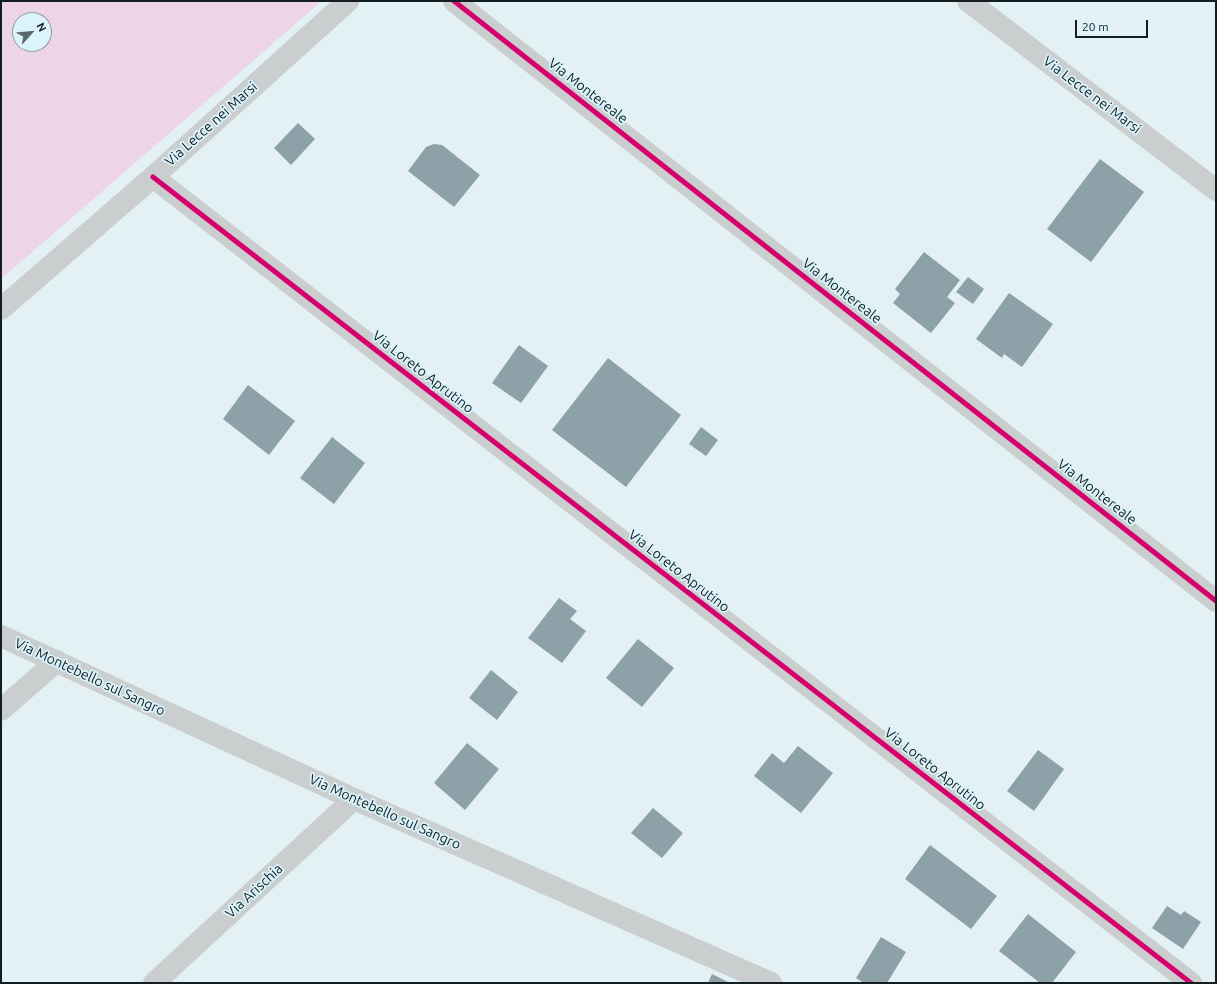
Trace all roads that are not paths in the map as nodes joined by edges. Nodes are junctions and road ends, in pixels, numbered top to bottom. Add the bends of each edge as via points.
1 (348, 1) edge
2 (454, 1) edge
3 (968, 1) edge
4 (152, 177) junction
5 (1216, 190) edge
6 (1, 310) edge
7 (1216, 601) edge
8 (1, 636) edge
9 (57, 661) junction
10 (1, 710) edge
11 (354, 799) junction
12 (154, 983) edge
13 (771, 983) edge
14 (1191, 983) edge

1 - 4 street, Via Lecce nei Marsi
2 - 7 street, Via Montereale
3 - 5 street, Via Lecce nei Marsi
4 - 6 street, Via Lecce nei Marsi
4 - 14 street, Via Loreto Aprutino
8 - 9 street, Via Montebello sul Sangro
9 - 10 street
9 - 11 street, Via Montebello sul Sangro
11 - 12 street, Via Arischia
11 - 13 street, Via Montebello sul Sangro

